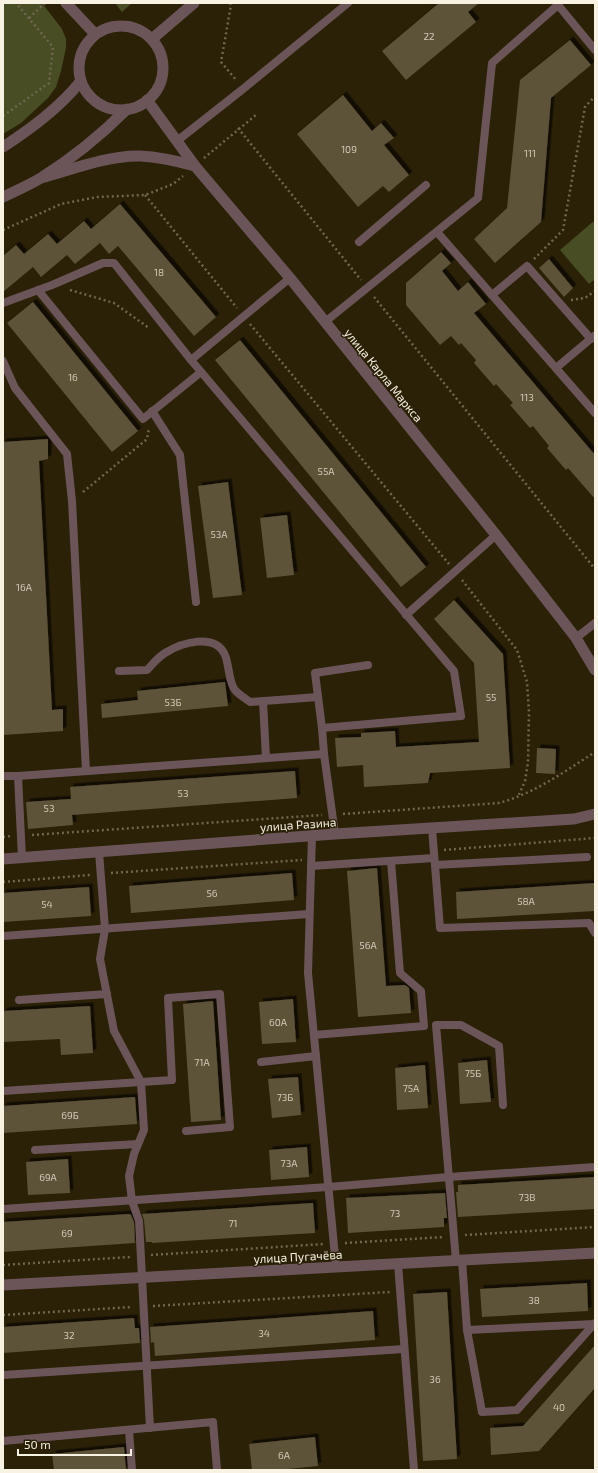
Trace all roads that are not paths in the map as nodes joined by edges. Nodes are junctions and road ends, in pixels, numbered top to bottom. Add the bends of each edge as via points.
1 (66, 3) edge
2 (194, 3) edge
3 (348, 3) edge
4 (558, 4) edge
5 (96, 34) junction
6 (152, 39) junction
7 (595, 50) edge
8 (81, 81) junction
9 (147, 100) junction
10 (127, 109) junction
11 (177, 140) junction
12 (3, 147) edge
13 (195, 166) junction
14 (40, 178) junction
15 (426, 185) dead end
16 (3, 197) edge
17 (437, 232) junction
18 (359, 242) dead end
19 (290, 278) junction
20 (38, 290) junction
21 (492, 295) junction
22 (3, 303) edge
23 (325, 322) junction
24 (593, 337) edge
25 (191, 360) junction
26 (3, 361) edge
27 (556, 368) junction
28 (201, 372) junction
29 (152, 411) junction
30 (595, 413) edge
31 (496, 535) junction
32 (196, 602) dead end
33 (406, 615) junction
34 (595, 623) edge
35 (576, 638) junction
36 (368, 665) dead end
37 (595, 670) edge
38 (120, 671) dead end
39 (318, 697) junction
40 (263, 701) junction
41 (322, 728) junction
42 (324, 754) junction
43 (266, 758) junction
44 (86, 771) junction
45 (3, 776) edge
46 (18, 776) junction
47 (595, 814) edge
48 (432, 828) junction
49 (334, 834) junction
50 (312, 835) junction
51 (99, 852) junction
52 (587, 857) dead end
53 (22, 858) junction
54 (434, 858) junction
55 (3, 859) edge
56 (391, 861) junction
57 (311, 863) junction
58 (309, 914) junction
59 (105, 929) junction
60 (595, 934) edge
61 (3, 936) edge
62 (107, 994) junction
63 (19, 1000) dead end
64 (314, 1035) junction
65 (316, 1056) junction
66 (261, 1062) dead end
67 (141, 1082) junction
68 (3, 1091) edge
69 (503, 1105) dead end
70 (186, 1132) dead end
71 (138, 1144) junction
72 (35, 1150) dead end
73 (595, 1167) edge
74 (449, 1177) junction
75 (328, 1187) junction
76 (132, 1201) junction
77 (3, 1209) edge
78 (595, 1253) edge
79 (459, 1260) junction
80 (398, 1264) junction
81 (336, 1267) junction
82 (143, 1278) junction
83 (3, 1285) edge
84 (595, 1324) edge
85 (467, 1330) junction
86 (404, 1349) junction
87 (146, 1366) junction
88 (3, 1375) edge
89 (150, 1428) junction
90 (129, 1430) junction
91 (3, 1441) edge
92 (132, 1470) edge
93 (218, 1470) edge
94 (414, 1470) edge

1 - 5 street
2 - 6 street
3 - 11 lane
4 - 7 lane
4 - 17 lane via 492,63 478,198
5 - 6 street via 110,27 122,26 133,27
5 - 8 street via 90,38 80,58
6 - 9 street via 163,64 162,77 156,90
8 - 10 street via 86,92 94,100 104,106
8 - 12 street via 47,116
9 - 10 street
9 - 11 street, улица Карла Маркса
10 - 14 street via 104,132
11 - 13 street, улица Карла Маркса
13 - 14 street via 179,161 139,156 124,157
13 - 19 street, улица Карла Маркса
14 - 16 street
15 - 18 lane
17 - 21 lane
17 - 23 lane
19 - 23 street, улица Карла Маркса
19 - 25 lane
20 - 22 lane
20 - 25 lane via 104,263 114,263
20 - 29 lane via 143,419
21 - 24 lane via 527,266
21 - 27 lane
23 - 31 street, улица Карла Маркса
24 - 27 lane
25 - 28 lane
26 - 44 lane via 15,388 67,454 72,501
27 - 30 lane
28 - 29 lane
28 - 33 lane
29 - 32 lane via 180,455
31 - 33 lane
31 - 35 street, улица Карла Маркса
33 - 41 lane via 454,671 461,716
34 - 35 lane
35 - 37 street, улица Карла Маркса
36 - 39 lane via 315,673
38 - 40 lane via 147,670 176,647 206,642 217,646 225,654 234,689 250,702
39 - 40 lane
39 - 41 lane
40 - 43 lane
41 - 42 lane
42 - 43 lane
42 - 49 lane
43 - 44 lane
44 - 46 lane
45 - 46 lane
46 - 53 lane
47 - 48 street, улица Разина via 574,819
48 - 49 street, улица Разина
48 - 54 lane
49 - 50 street, улица Разина
50 - 51 street, улица Разина
50 - 57 lane
51 - 53 street, улица Разина
51 - 59 lane
52 - 54 lane
53 - 55 street, улица Разина
54 - 56 lane
54 - 60 lane via 440,928 589,923
56 - 57 lane
56 - 64 lane via 400,973 421,992 424,1026
57 - 58 lane
58 - 59 lane
58 - 64 lane via 308,973
59 - 61 lane
59 - 62 lane via 100,959
62 - 63 lane
62 - 67 lane via 114,1031
64 - 65 lane
65 - 66 lane
65 - 75 lane
67 - 68 lane
67 - 70 lane via 172,1080 168,998 220,994 230,1128
67 - 71 lane via 144,1130
69 - 74 lane via 498,1046 461,1025 436,1026
71 - 72 lane
71 - 76 lane via 129,1176
73 - 74 lane
74 - 75 lane
74 - 79 lane via 454,1236
75 - 76 lane
75 - 81 lane
76 - 77 lane
76 - 82 lane via 139,1221
78 - 79 street, улица Пугачёва
79 - 80 street, улица Пугачёва
79 - 85 lane
80 - 81 street, улица Пугачёва
80 - 86 lane
81 - 82 street, улица Пугачёва
82 - 83 street, улица Пугачёва
82 - 87 lane
84 - 85 lane
84 - 85 lane via 517,1410 482,1412
86 - 87 lane
86 - 94 lane
87 - 88 lane
87 - 89 lane
89 - 90 lane
89 - 93 lane via 213,1422
90 - 91 lane
90 - 92 lane

